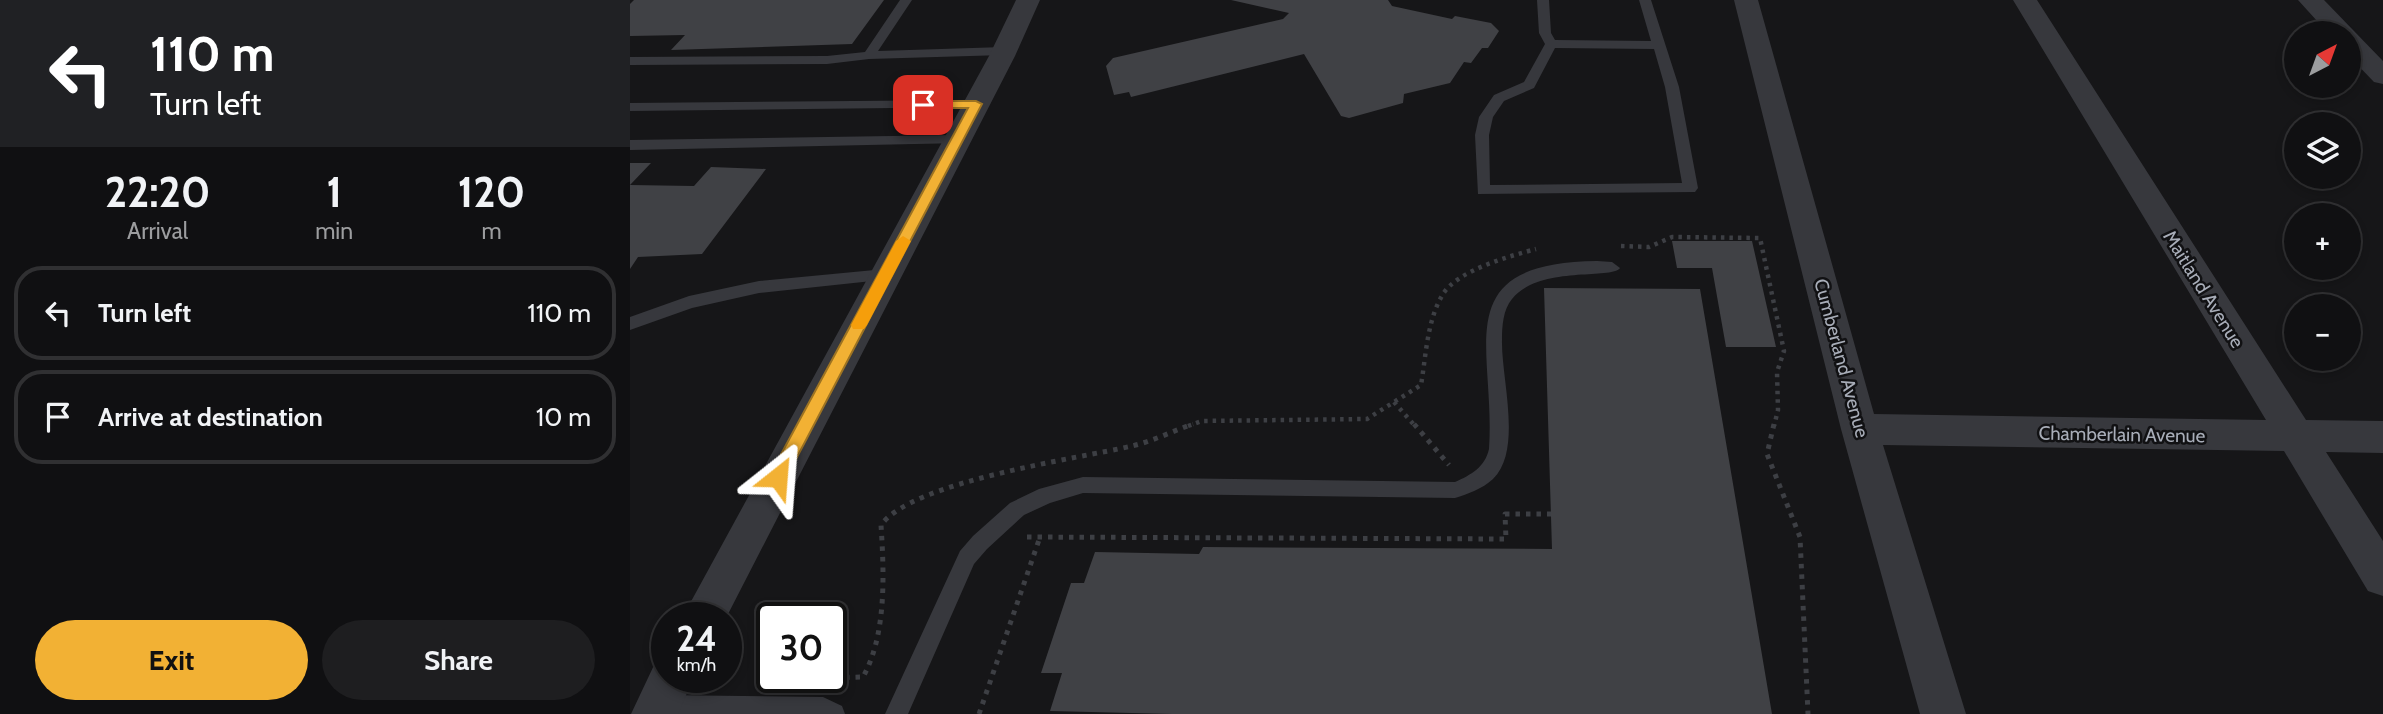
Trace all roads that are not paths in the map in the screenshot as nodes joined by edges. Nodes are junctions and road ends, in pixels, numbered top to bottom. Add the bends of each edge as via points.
1 (906, 0) edge
2 (1028, 0) edge
3 (1543, 0) edge
4 (1645, 0) edge
5 (1746, 0) edge
6 (2025, 0) edge
7 (2309, 0) edge
8 (2330, 21) edge
9 (1551, 44) junction
10 (1659, 45) junction
11 (1004, 51) junction
12 (2361, 53) edge
13 (869, 55) junction
14 (630, 61) edge
15 (2383, 76) edge
16 (976, 104) junction
17 (630, 107) edge
18 (957, 140) junction
19 (630, 145) edge
20 (1612, 268) dead end
21 (885, 275) junction
22 (630, 324) edge
23 (1860, 429) junction
24 (2296, 436) junction
25 (2383, 438) edge
26 (2383, 577) edge
27 (711, 602) edge
28 (662, 699) edge
29 (834, 714) edge
30 (896, 714) edge
31 (1942, 714) edge

1 - 13 lane
2 - 11 street
3 - 9 lane via 1545,33
4 - 10 lane
5 - 23 street, Cumberland Avenue
6 - 24 street, Maitland Avenue
7 - 8 street
9 - 10 lane
9 - 10 lane via 1529,85 1499,98 1486,117 1483,191 1690,188 1672,88
11 - 13 lane
11 - 16 street
12 - 15 street
13 - 14 lane via 827,60
16 - 17 lane
16 - 18 street
18 - 19 lane
18 - 21 street
20 - 30 lane via 1544,271 1503,299 1494,331 1498,454 1475,484 1455,490 1083,485 1048,493 1012,510 967,558
21 - 22 lane via 759,287 689,302
21 - 27 street
23 - 24 street, Chamberlain Avenue
23 - 31 street, Cumberland Avenue
24 - 25 street, Chamberlain Avenue
24 - 26 street, Maitland Avenue
28 - 29 lane via 823,708

